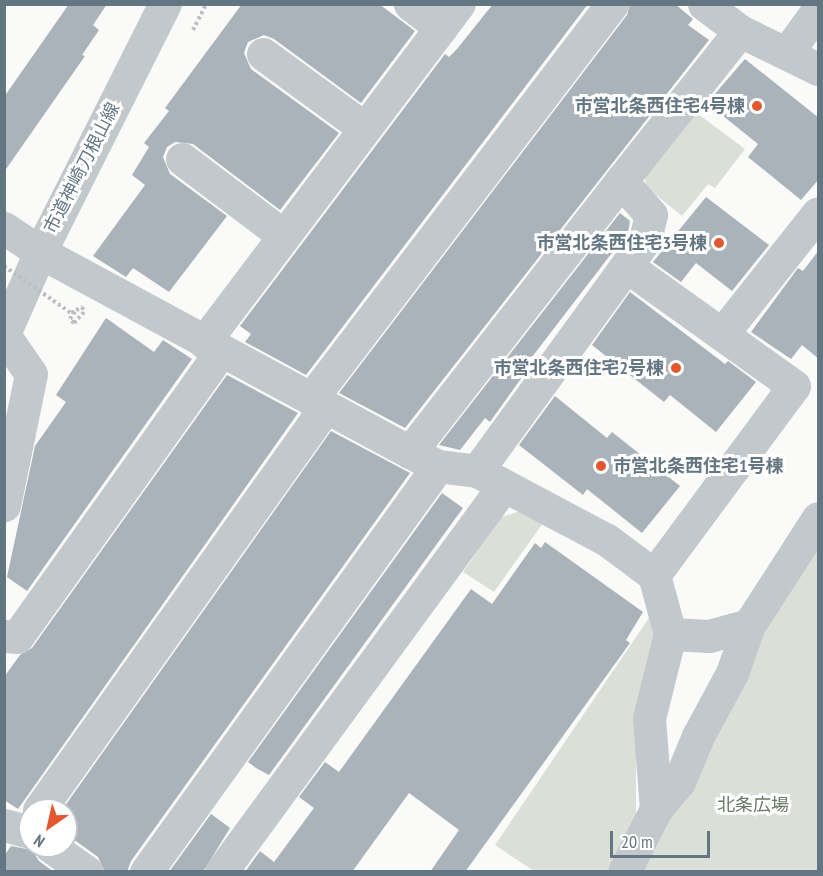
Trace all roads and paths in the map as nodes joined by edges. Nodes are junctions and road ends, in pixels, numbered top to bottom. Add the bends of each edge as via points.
1 (165, 4) edge
2 (410, 4) edge
3 (612, 4) edge
4 (704, 4) edge
5 (819, 10) edge
6 (450, 16) edge
7 (740, 31) junction
8 (788, 51) junction
9 (263, 54) dead end
10 (819, 69) edge
11 (364, 128) junction
12 (182, 159) dead end
13 (621, 181) junction
14 (819, 213) edge
15 (4, 228) edge
16 (284, 235) junction
17 (40, 252) junction
18 (4, 266) edge
19 (628, 267) junction
20 (74, 323) dead end
21 (4, 334) edge
22 (722, 334) junction
23 (213, 346) junction
24 (318, 403) junction
25 (424, 459) junction
26 (490, 478) junction
27 (4, 505) edge
28 (815, 516) edge
29 (654, 575) junction
30 (749, 625) junction
31 (670, 634) junction
32 (4, 636) edge
33 (50, 798) edge
34 (656, 809) junction
35 (69, 858) edge
36 (87, 872) edge
37 (146, 872) edge
38 (221, 872) edge
39 (624, 872) edge

1 - 17 street, 市道神崎刀根山線
2 - 6 street
3 - 24 street
4 - 7 street
5 - 8 street
6 - 11 street
7 - 8 street
7 - 13 street
8 - 10 street
9 - 11 street
11 - 16 street
12 - 16 street
13 - 19 street via 651,215 645,240
13 - 25 street
14 - 22 street
15 - 17 street
16 - 23 street
17 - 21 street, 市道神崎刀根山線
17 - 23 street
18 - 20 path, bridge via 70,313 82,307 84,312
19 - 22 street
19 - 26 street
21 - 27 street via 32,374
22 - 29 street via 794,386
23 - 24 street
23 - 32 street via 17,637
24 - 25 street
24 - 33 street
25 - 26 street
25 - 37 street
26 - 29 street via 607,540
26 - 38 street
28 - 30 street
29 - 31 street
30 - 31 street via 709,636
30 - 34 street via 732,674 698,736 679,782
31 - 34 street via 649,718
34 - 39 street
35 - 36 street

